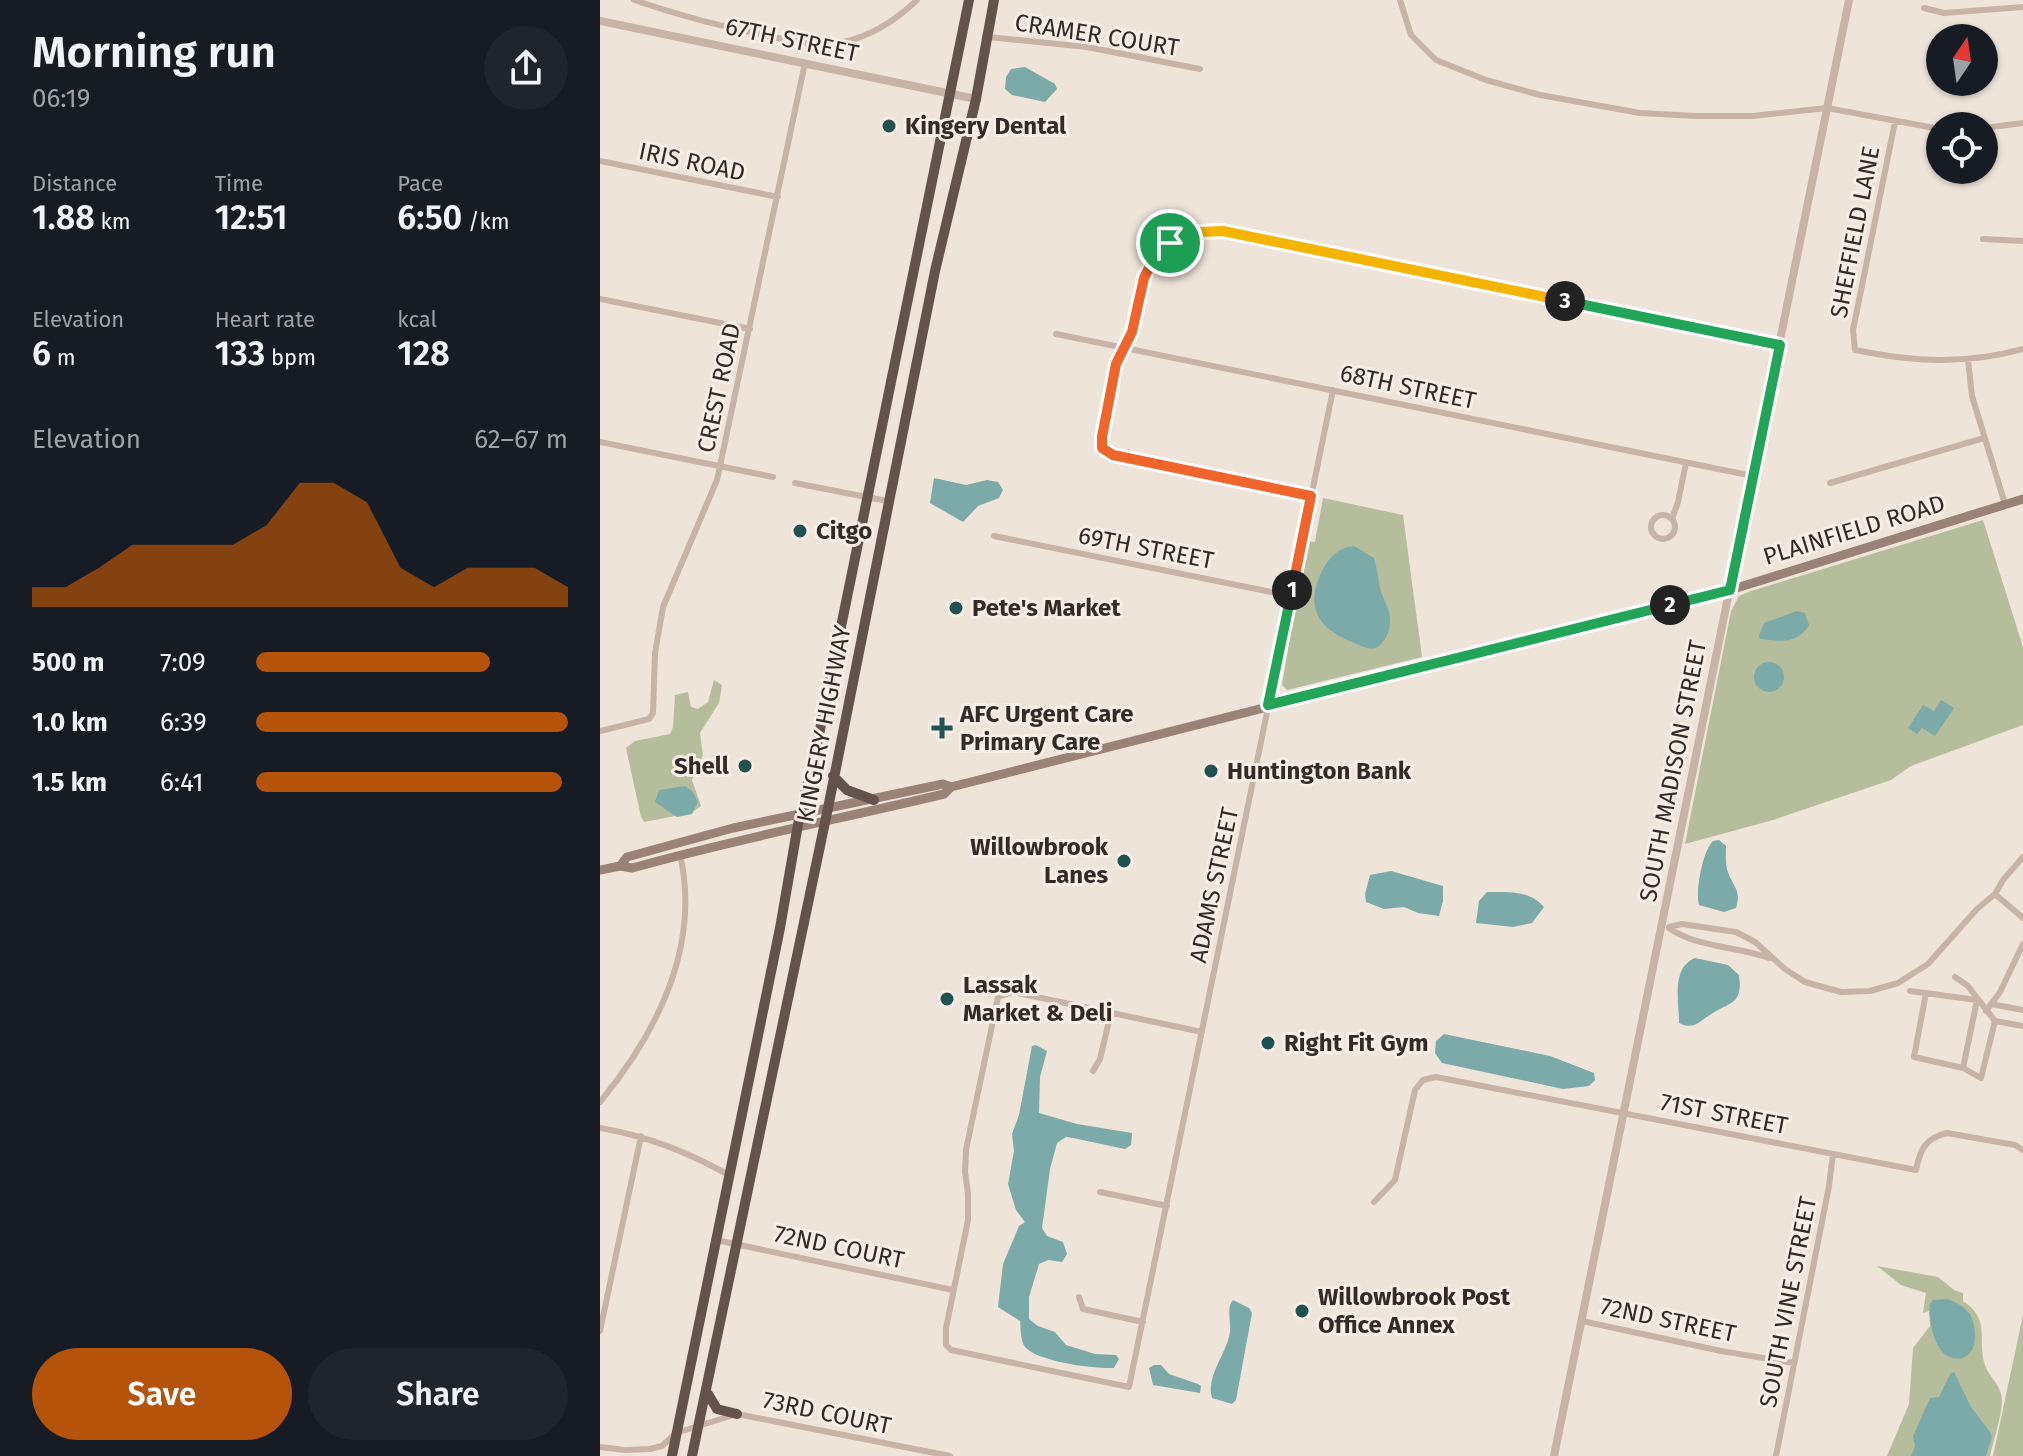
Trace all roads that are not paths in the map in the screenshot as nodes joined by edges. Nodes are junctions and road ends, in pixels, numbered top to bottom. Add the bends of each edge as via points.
1 (634, 0) edge
2 (917, 0) edge
3 (969, 0) edge
4 (994, 0) edge
5 (1400, 0) edge
6 (1849, 0) edge
7 (2023, 7) edge
8 (1924, 8) dead end
9 (600, 21) edge
10 (988, 37) junction
11 (805, 63) junction
12 (1200, 69) dead end
13 (950, 94) junction
14 (976, 99) junction
15 (1827, 108) junction
16 (1895, 122) junction
17 (2023, 123) edge
18 (1998, 126) edge
19 (1926, 127) edge
20 (600, 161) edge
21 (778, 197) junction
22 (1983, 239) dead end
23 (2023, 241) edge
24 (600, 299) edge
25 (750, 329) junction
26 (1056, 334) dead end
27 (1780, 345) junction
28 (1124, 348) junction
29 (2023, 349) edge
30 (1968, 360) junction
31 (1333, 390) junction
32 (1984, 438) junction
33 (600, 442) edge
34 (1686, 463) junction
35 (720, 467) junction
36 (1753, 476) junction
37 (773, 477) dead end
38 (795, 483) dead end
39 (1830, 483) dead end
40 (1311, 496) junction
41 (866, 497) junction
42 (2023, 499) edge
43 (887, 501) junction
44 (2005, 504) junction
45 (1672, 519) junction
46 (994, 536) dead end
47 (1730, 590) junction
48 (1291, 596) junction
49 (1268, 705) junction
50 (600, 731) edge
51 (833, 776) junction
52 (951, 787) junction
53 (874, 800) junction
54 (828, 808) junction
55 (800, 813) junction
56 (825, 822) junction
57 (797, 828) junction
58 (680, 854) junction
59 (2023, 857) edge
60 (620, 866) junction
61 (600, 870) edge
62 (1995, 894) junction
63 (2023, 918) edge
64 (2023, 944) edge
65 (1772, 959) junction
66 (1955, 977) dead end
67 (1910, 991) dead end
68 (1926, 993) junction
69 (1977, 1000) junction
70 (1991, 1004) junction
71 (2023, 1010) edge
72 (1986, 1011) junction
73 (1111, 1013) junction
74 (1995, 1021) junction
75 (2023, 1026) edge
76 (1202, 1032) junction
77 (1963, 1068) junction
78 (1093, 1071) dead end
79 (600, 1102) edge
80 (1624, 1113) junction
81 (600, 1128) edge
82 (641, 1136) junction
83 (2023, 1150) edge
84 (1833, 1154) junction
85 (729, 1175) junction
86 (1100, 1192) dead end
87 (1374, 1202) dead end
88 (1167, 1206) junction
89 (716, 1240) junction
90 (736, 1244) junction
91 (953, 1290) junction
92 (1079, 1297) dead end
93 (1582, 1321) junction
94 (1143, 1322) junction
95 (600, 1331) edge
96 (1794, 1363) junction
97 (707, 1392) junction
98 (737, 1414) junction
99 (699, 1427) junction
100 (676, 1433) junction
101 (600, 1447) edge
102 (911, 1452) edge
103 (672, 1456) edge
104 (692, 1456) edge
105 (950, 1456) edge
106 (1554, 1456) edge
107 (1776, 1456) edge

1 - 2 street via 710,24 824,44 879,29
3 - 13 highway, KINGERY HIGHWAY
4 - 10 highway, KINGERY HIGHWAY
5 - 15 street via 1411,35 1436,60 1527,92 1666,115 1753,116
6 - 15 street, SOUTH MADISON STREET
7 - 8 street via 1944,13
9 - 11 street, 67TH STREET
10 - 12 street, CRAMER COURT via 1087,47
10 - 14 highway, KINGERY HIGHWAY
11 - 13 street, 67TH STREET
11 - 21 street, CREST ROAD
13 - 14 street, 67TH STREET
13 - 41 highway, KINGERY HIGHWAY
14 - 43 highway, KINGERY HIGHWAY
15 - 16 street
15 - 27 street, SOUTH MADISON STREET
16 - 19 street
16 - 30 street, SHEFFIELD LANE via 1853,330 1855,350 1915,360
17 - 18 street
20 - 21 street, IRIS ROAD
21 - 25 street, CREST ROAD
22 - 23 street
24 - 25 street
25 - 35 street, CREST ROAD
26 - 28 street, 68TH STREET
27 - 28 street via 1223,231 1200,232 1170,243 1152,262
27 - 36 street, SOUTH MADISON STREET
28 - 31 street, 68TH STREET
28 - 40 street via 1116,364 1102,448 1113,455
29 - 30 street
30 - 32 street
31 - 34 street, 68TH STREET
31 - 40 street, ADAMS STREET
32 - 39 street
32 - 44 street
33 - 35 street
34 - 36 street, 68TH STREET
34 - 45 street
35 - 37 street
35 - 50 street, CREST ROAD via 663,607 653,713 649,719
36 - 47 street, SOUTH MADISON STREET
38 - 41 street
40 - 48 street, ADAMS STREET
41 - 43 street
41 - 55 highway, KINGERY HIGHWAY
42 - 44 main road, PLAINFIELD ROAD
43 - 51 highway, KINGERY HIGHWAY
44 - 47 main road, PLAINFIELD ROAD
45 - 45 street via 1654,519 1655,536 1667,539 1674,534
46 - 48 street, 69TH STREET
47 - 49 main road, PLAINFIELD ROAD
47 - 80 street, SOUTH MADISON STREET
48 - 49 street, ADAMS STREET
49 - 52 main road, PLAINFIELD ROAD
49 - 76 street, ADAMS STREET
51 - 53 highway via 846,789
51 - 54 highway, KINGERY HIGHWAY
52 - 53 main road, PLAINFIELD ROAD via 943,784
52 - 56 main road, PLAINFIELD ROAD via 944,794
53 - 54 main road, PLAINFIELD ROAD
54 - 55 main road, PLAINFIELD ROAD
54 - 56 highway, KINGERY HIGHWAY
55 - 57 highway, KINGERY HIGHWAY
55 - 60 main road, PLAINFIELD ROAD via 627,857
56 - 57 main road, PLAINFIELD ROAD
56 - 90 highway, KINGERY HIGHWAY
57 - 58 main road, PLAINFIELD ROAD
57 - 85 highway, KINGERY HIGHWAY
58 - 60 main road, PLAINFIELD ROAD via 632,868
58 - 79 street via 686,915 673,976 643,1043
59 - 62 street
60 - 61 main road, PLAINFIELD ROAD
62 - 63 street
62 - 65 street via 1928,964 1882,989 1852,993 1821,988
64 - 70 street
65 - 65 street via 1755,942 1726,928 1669,927 1680,935
66 - 69 street
67 - 68 street
68 - 69 street
68 - 77 street via 1914,1057
69 - 72 street
69 - 77 street
70 - 71 street
70 - 72 street
72 - 74 street
73 - 76 street
73 - 78 street
73 - 91 street via 1013,992 1001,994 966,1150 968,1220
74 - 75 street
74 - 77 street via 1981,1078
76 - 88 street, ADAMS STREET
80 - 84 street, 71ST STREET
80 - 87 street, 71ST STREET via 1436,1077 1423,1080 1415,1090 1395,1180
80 - 93 street, SOUTH MADISON STREET
81 - 82 street
82 - 85 street
82 - 95 street
83 - 84 street, 71ST STREET via 1947,1133 1924,1144 1916,1170
84 - 96 street, SOUTH VINE STREET
85 - 89 highway, KINGERY HIGHWAY
86 - 88 street
88 - 94 street, ADAMS STREET
89 - 90 street, 72ND COURT
89 - 100 highway, KINGERY HIGHWAY
90 - 91 street, 72ND COURT
90 - 97 highway, KINGERY HIGHWAY
91 - 94 street, ADAMS STREET via 946,1345 1129,1387
92 - 94 street via 1083,1309
93 - 96 street, 72ND STREET
93 - 106 street, SOUTH MADISON STREET
96 - 107 street, SOUTH VINE STREET
97 - 98 highway via 717,1409
97 - 99 highway, KINGERY HIGHWAY
98 - 99 street, 73RD COURT
98 - 102 street, 73RD COURT
99 - 100 street, 73RD COURT
99 - 104 highway, KINGERY HIGHWAY
100 - 101 street, 73RD COURT via 650,1449
100 - 103 highway, KINGERY HIGHWAY
102 - 105 street, 73RD COURT

